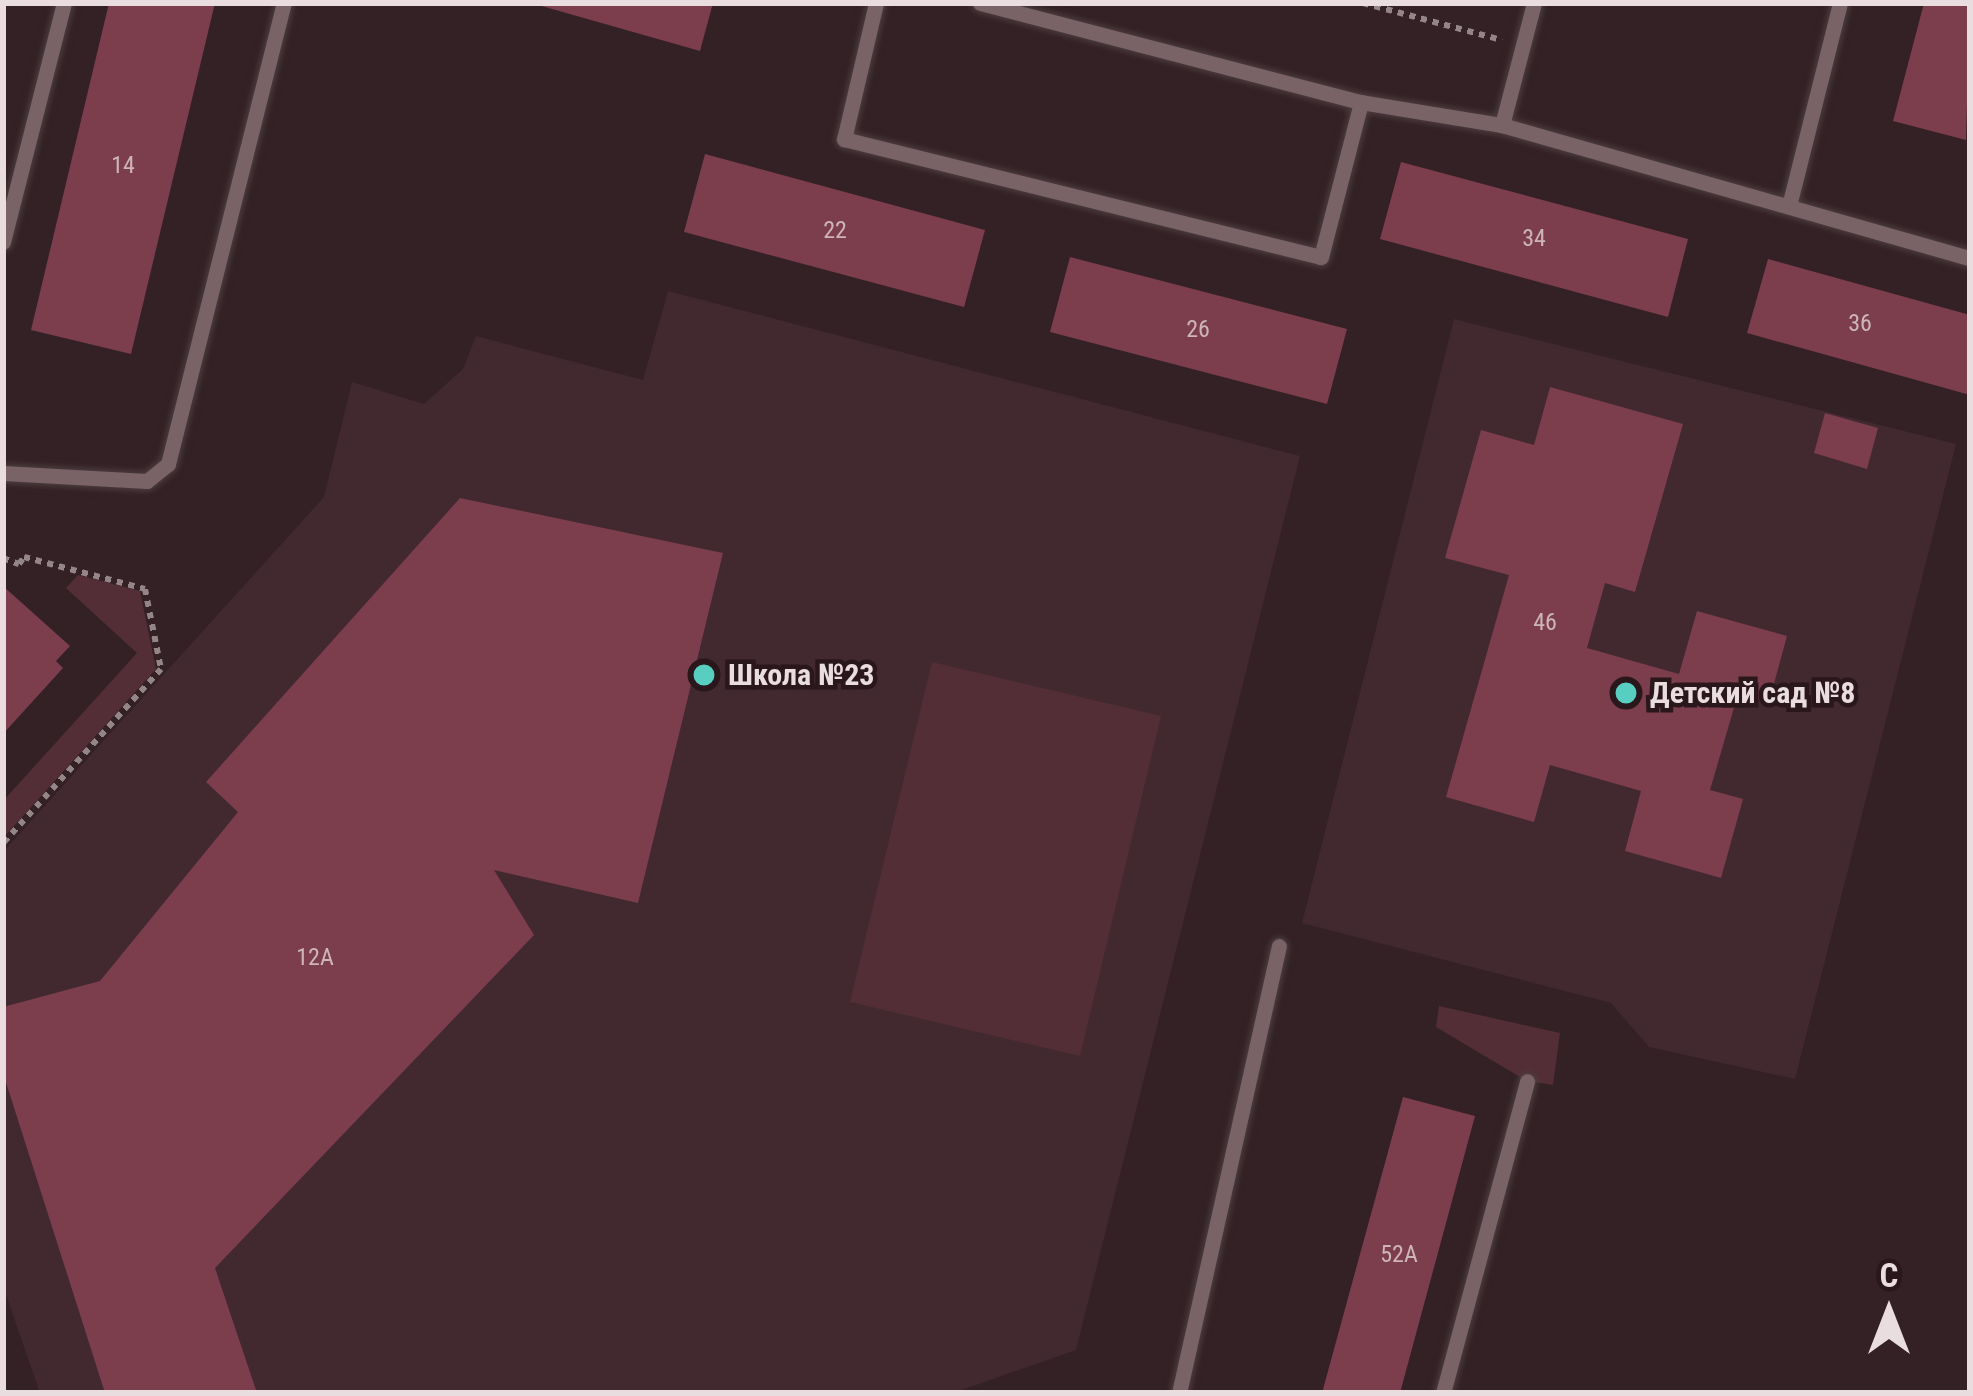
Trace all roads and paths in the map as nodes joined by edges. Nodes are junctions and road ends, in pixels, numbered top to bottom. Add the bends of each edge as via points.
1 (64, 3) edge
2 (284, 3) edge
3 (876, 3) edge
4 (980, 3) edge
5 (1363, 3) edge
6 (1534, 3) edge
7 (1840, 3) edge
8 (1523, 45) junction
9 (1360, 103) junction
10 (1502, 125) junction
11 (1789, 206) junction
12 (3, 242) edge
13 (1970, 258) edge
14 (3, 473) edge
15 (3, 558) edge
16 (3, 843) edge
17 (1279, 946) dead end
18 (1527, 1081) dead end
19 (1179, 1393) edge
20 (1443, 1393) edge

1 - 12 lane
2 - 14 lane via 168,464 147,481
3 - 9 lane via 844,139 1321,257
4 - 9 lane
5 - 8 path
6 - 8 lane
7 - 11 lane
8 - 10 lane
9 - 10 lane
10 - 11 lane
11 - 13 lane
15 - 16 path via 19,564 24,556 145,589 161,669
17 - 19 lane
18 - 20 lane

